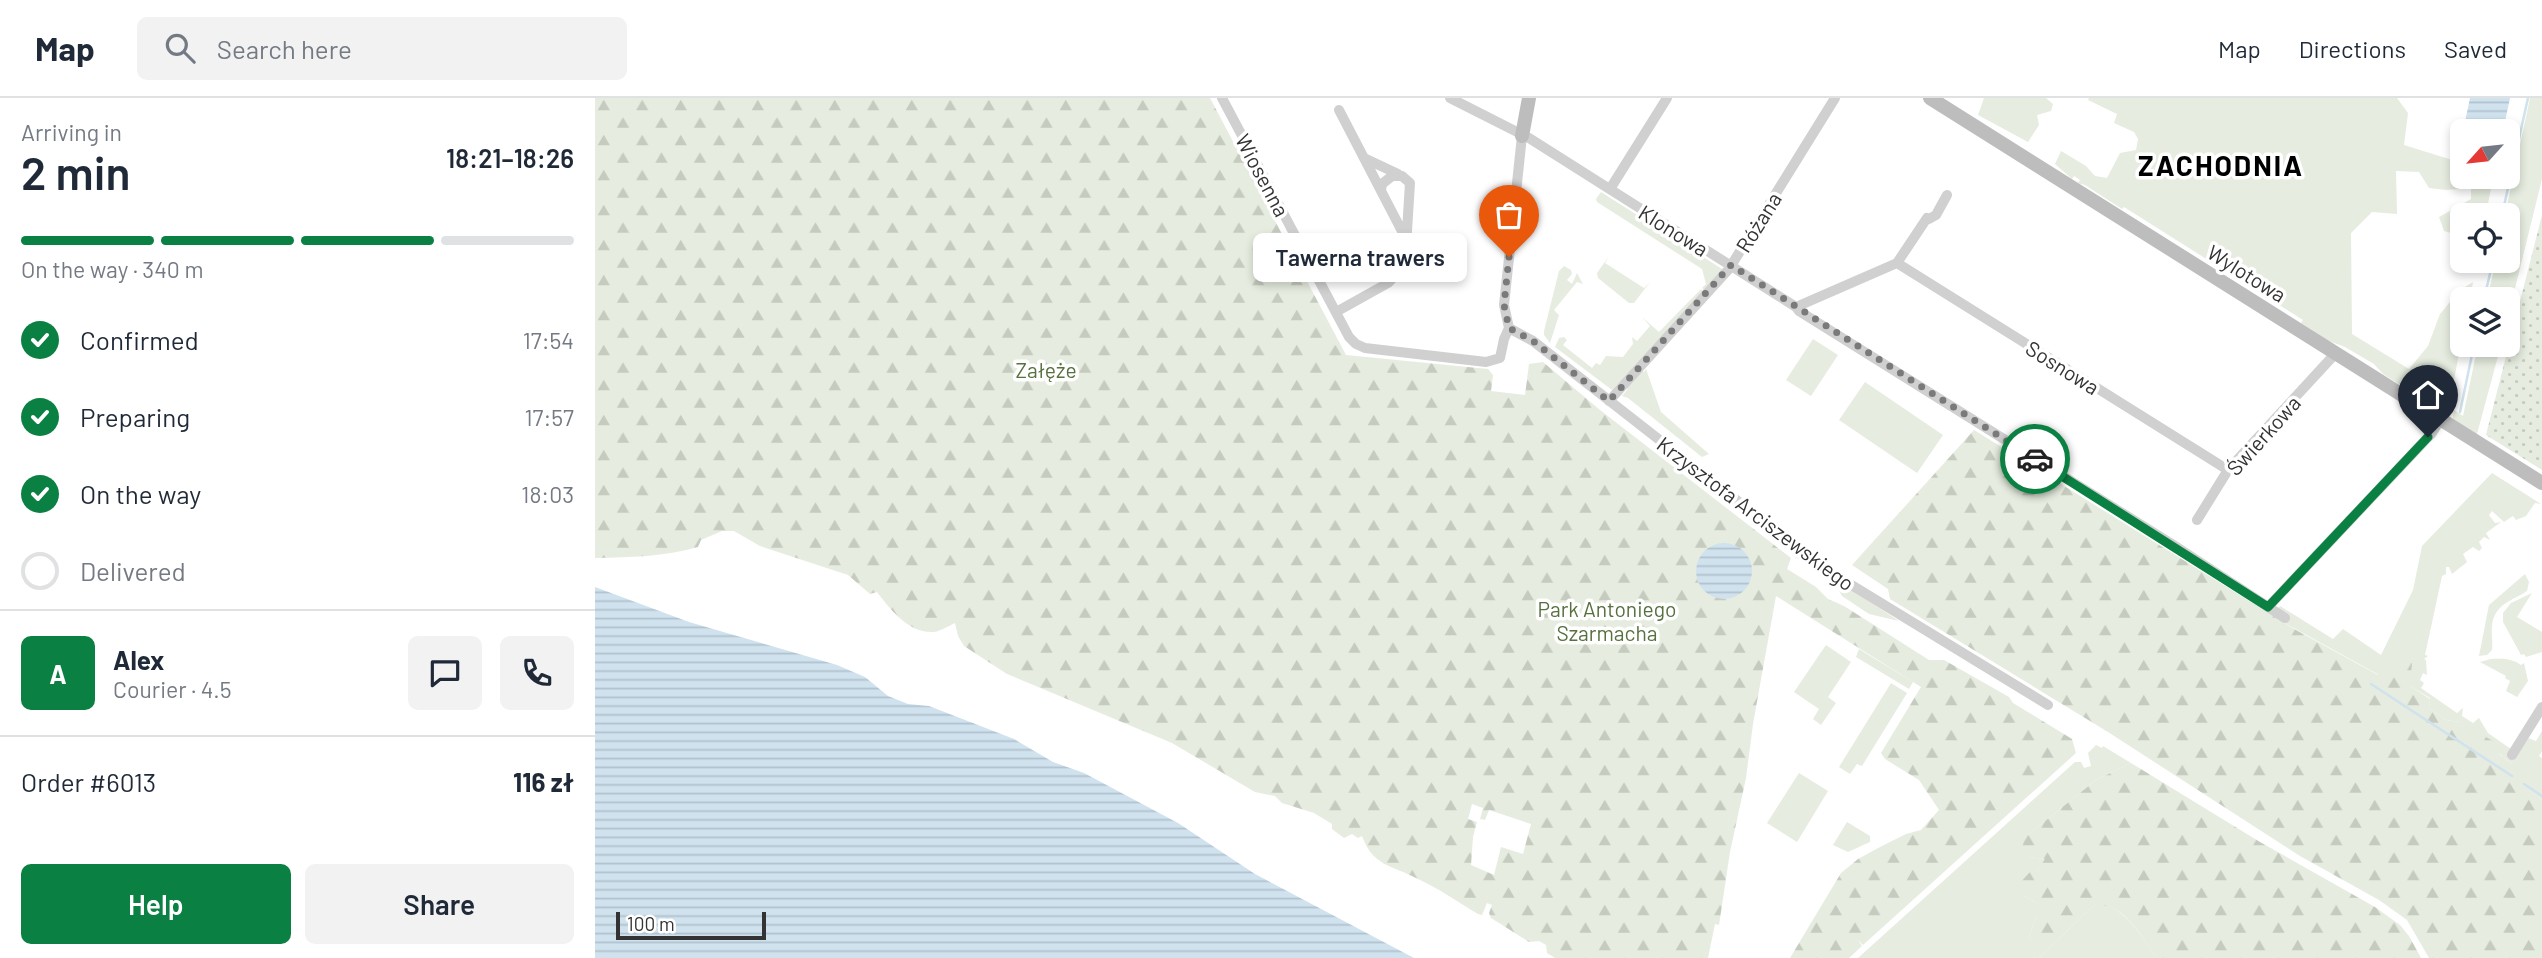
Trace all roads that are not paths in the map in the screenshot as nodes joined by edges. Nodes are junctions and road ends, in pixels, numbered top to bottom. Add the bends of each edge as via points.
1 (1222, 98) edge
2 (1450, 98) edge
3 (1529, 98) edge
4 (1667, 98) edge
5 (1835, 98) edge
6 (1930, 98) edge
7 (1339, 110) dead end
8 (1522, 136) junction
9 (1364, 158) junction
10 (1402, 176) junction
11 (1610, 189) junction
12 (1381, 190) junction
13 (1947, 195) dead end
14 (1410, 200) junction
15 (1387, 202) junction
16 (1406, 237) junction
17 (1897, 263) junction
18 (1731, 265) junction
19 (1796, 307) junction
20 (1336, 312) junction
21 (1509, 328) junction
22 (2336, 354) junction
23 (1610, 399) junction
24 (2441, 420) junction
25 (2228, 470) junction
26 (2542, 483) edge
27 (2197, 520) dead end
28 (2268, 607) junction
29 (2285, 618) dead end
30 (2048, 705) dead end
31 (2542, 706) edge
32 (2512, 755) dead end

1 - 20 street, Wiosenna
2 - 8 street, Klonowa
3 - 8 street
4 - 11 street
5 - 18 street, Różana
6 - 22 street, Wylotowa
7 - 9 street
8 - 11 street, Klonowa
8 - 21 street via 1504,305
9 - 10 street
9 - 12 street
10 - 12 street via 1386,179
10 - 14 street via 1410,183
11 - 18 street, Klonowa
12 - 15 street
13 - 17 street
14 - 15 street via 1399,205
14 - 16 street
15 - 16 street
16 - 20 street via 1401,265 1392,280
17 - 19 street
17 - 25 street, Sosnowa
18 - 19 street, Klonowa
18 - 23 street, Różana
19 - 28 street, Klonowa
20 - 21 street, Wiosenna via 1351,340 1365,348 1486,362 1500,358
21 - 23 street, Krzysztofa Arciszewskiego
22 - 24 street, Wylotowa
22 - 25 street, Świerkowa
23 - 30 street, Krzysztofa Arciszewskiego via 1822,567
24 - 26 street, Wylotowa
24 - 28 street
25 - 27 street, Świerkowa
28 - 29 street, Klonowa
31 - 32 street

